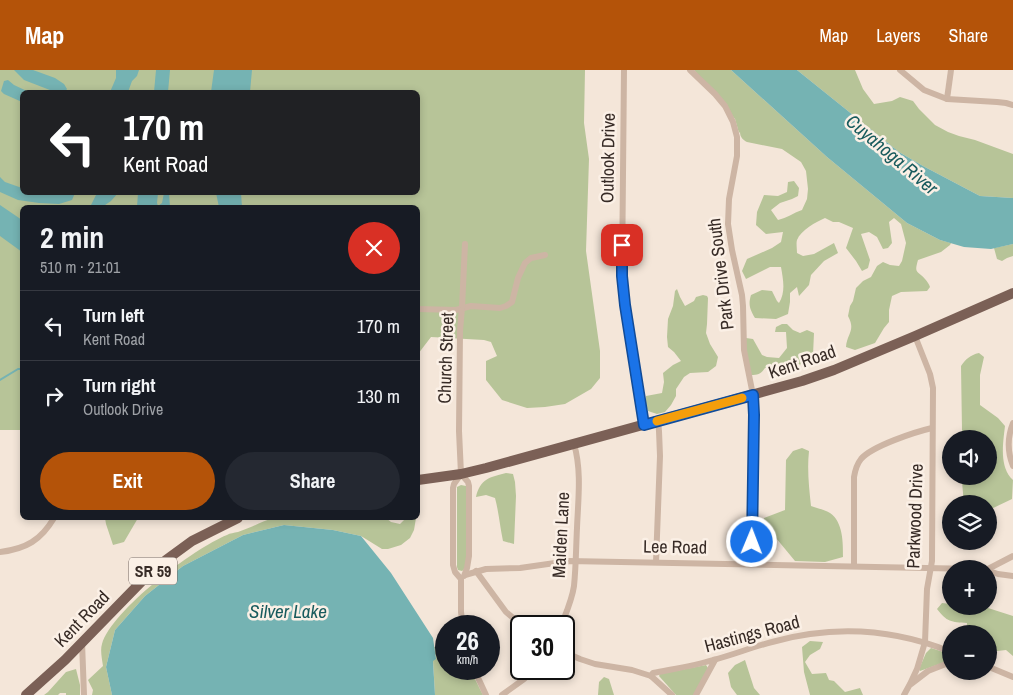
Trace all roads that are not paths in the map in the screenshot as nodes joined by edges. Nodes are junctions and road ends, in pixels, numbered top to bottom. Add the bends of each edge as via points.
1 (624, 70) edge
2 (690, 70) edge
3 (900, 70) edge
4 (951, 70) edge
5 (947, 99) junction
6 (1013, 105) edge
7 (465, 244) dead end
8 (545, 255) dead end
9 (1013, 293) edge
10 (462, 308) junction
11 (420, 310) edge
12 (914, 336) junction
13 (753, 395) junction
14 (658, 421) junction
15 (1013, 423) edge
16 (644, 425) junction
17 (932, 428) junction
18 (574, 444) junction
19 (1013, 466) edge
20 (460, 474) junction
21 (420, 480) edge
22 (53, 520) edge
23 (234, 520) edge
24 (0, 552) edge
25 (1013, 556) edge
26 (576, 561) junction
27 (656, 562) junction
28 (753, 564) junction
29 (997, 565) edge
30 (854, 566) junction
31 (931, 569) junction
32 (942, 569) edge
33 (476, 572) junction
34 (997, 574) edge
35 (1013, 576) edge
36 (463, 577) junction
37 (461, 615) edge
38 (565, 615) edge
39 (510, 616) edge
40 (82, 642) junction
41 (925, 642) junction
42 (942, 649) edge
43 (575, 656) edge
44 (715, 660) junction
45 (942, 665) edge
46 (997, 670) edge
47 (651, 676) junction
48 (1013, 677) edge
49 (479, 680) edge
50 (523, 680) edge
51 (910, 684) junction
52 (26, 695) edge
53 (84, 695) edge
54 (486, 695) edge
55 (502, 695) edge
56 (672, 695) edge
57 (696, 695) edge
58 (904, 695) edge

1 - 16 street, Outlook Drive via 622,276
2 - 13 street, Park Drive South via 715,94 728,112 735,130 737,150 728,224 742,295 744,350
3 - 5 street via 924,90
4 - 5 street
5 - 6 street
7 - 10 street, Church Street
8 - 10 street via 525,263 512,302 506,306
9 - 12 main road, Kent Road
10 - 11 street
10 - 20 street, Church Street
12 - 13 main road, Kent Road via 816,377
12 - 17 street, Parkwood Drive via 931,379
13 - 14 main road, Kent Road
13 - 28 street, Park Drive South
14 - 16 main road, Kent Road
14 - 27 street
15 - 19 street via 1008,445
16 - 18 main road, Kent Road
17 - 30 street via 873,450 861,459 854,477
17 - 31 street, Parkwood Drive
18 - 20 main road, Kent Road
18 - 26 street, Maiden Lane via 578,481
20 - 21 main road, Kent Road
20 - 36 street via 470,486 469,556
20 - 36 street via 453,488 453,565 455,572
22 - 24 street via 41,536 30,544
23 - 40 main road, Kent Road / SR 59 via 192,541 166,560
25 - 29 street
26 - 27 street, Lee Road
26 - 33 street, Lee Road
26 - 38 street, Maiden Lane via 574,586
27 - 28 street, Lee Road
28 - 30 street, Lee Road
30 - 31 street, Lee Road
31 - 32 street, Lee Road
31 - 41 street, Parkwood Drive
33 - 36 street, Lee Road
33 - 39 street
34 - 35 street
36 - 37 street
40 - 52 main road, Kent Road / SR 59
40 - 53 street
41 - 42 street, Hastings Road
41 - 44 street, Hastings Road via 876,632 826,632 771,642
41 - 51 street, Parkwood Drive
43 - 47 street
44 - 47 street, Hastings Road
44 - 57 street
45 - 51 street
46 - 48 street
47 - 56 street
49 - 54 street
50 - 55 street
51 - 58 street, Parkwood Drive

